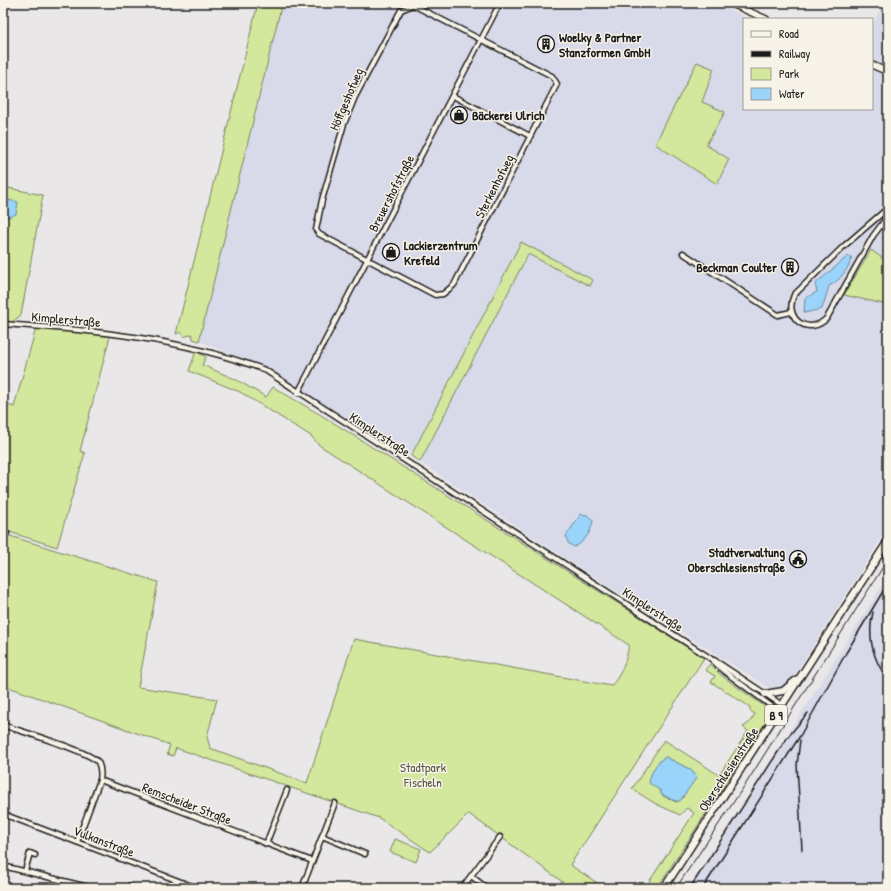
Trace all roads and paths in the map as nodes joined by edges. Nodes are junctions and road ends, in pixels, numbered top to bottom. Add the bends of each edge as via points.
1 (500, 3) edge
2 (730, 3) edge
3 (764, 18) edge
4 (481, 39) junction
5 (873, 65) edge
6 (888, 72) edge
7 (453, 96) junction
8 (530, 136) junction
9 (888, 208) edge
10 (888, 216) edge
11 (683, 253) dead end
12 (368, 259) junction
13 (791, 312) junction
14 (3, 324) edge
15 (298, 393) junction
16 (888, 541) edge
17 (710, 658) junction
18 (802, 674) junction
19 (765, 694) junction
20 (782, 705) junction
21 (778, 711) junction
22 (3, 725) edge
23 (100, 780) junction
24 (287, 790) dead end
25 (335, 803) dead end
26 (3, 814) edge
27 (322, 836) junction
28 (500, 837) dead end
29 (77, 842) junction
30 (266, 844) junction
31 (35, 854) dead end
32 (365, 854) dead end
33 (312, 861) junction
34 (3, 866) edge
35 (25, 871) junction
36 (470, 876) junction
37 (92, 888) edge
38 (197, 888) edge
39 (302, 888) edge
40 (462, 888) edge
41 (487, 888) edge
42 (664, 888) edge

1 - 4 street, Breuershofstraße
2 - 3 main road
4 - 7 street, Breuershofstraße
4 - 8 street, Sterkenhofweg via 552,76 557,84
4 - 12 street, Höffgeshofweg via 413,5 401,10 355,97 334,155 316,230 319,234
5 - 6 main road
7 - 8 street
7 - 12 street, Breuershofstraße
8 - 12 street, Sterkenhofweg via 454,285 444,294 435,295
9 - 13 street via 800,288 792,301
10 - 13 street via 873,236 823,322 812,326 803,324 794,318
11 - 13 street via 778,315
12 - 15 street, Breuershofstraße
14 - 15 street, Kimplerstraße via 104,332 190,347 265,370
15 - 17 street, Kimplerstraße
16 - 18 main road, Oberschlesienstraße / B 9
17 - 19 street, Kimplerstraße
17 - 21 street, Kimplerstraße
18 - 19 main road, B 9 via 783,691
18 - 20 main road, Oberschlesienstraße / B 9
19 - 20 street, Kimplerstraße
20 - 21 main road, Oberschlesienstraße / B 9
21 - 42 main road, Oberschlesienstraße / B 9
22 - 23 street via 95,760 101,771
23 - 29 street
23 - 30 street, Remscheider Straße
24 - 30 street
25 - 27 street
26 - 29 street, Vulkanstraße
27 - 32 street
27 - 33 street
28 - 36 street
29 - 38 street, Vulkanstraße
30 - 33 street, Remscheider Straße
31 - 35 street via 30,853
33 - 39 street
34 - 35 street
35 - 37 street
36 - 40 street
36 - 41 street

